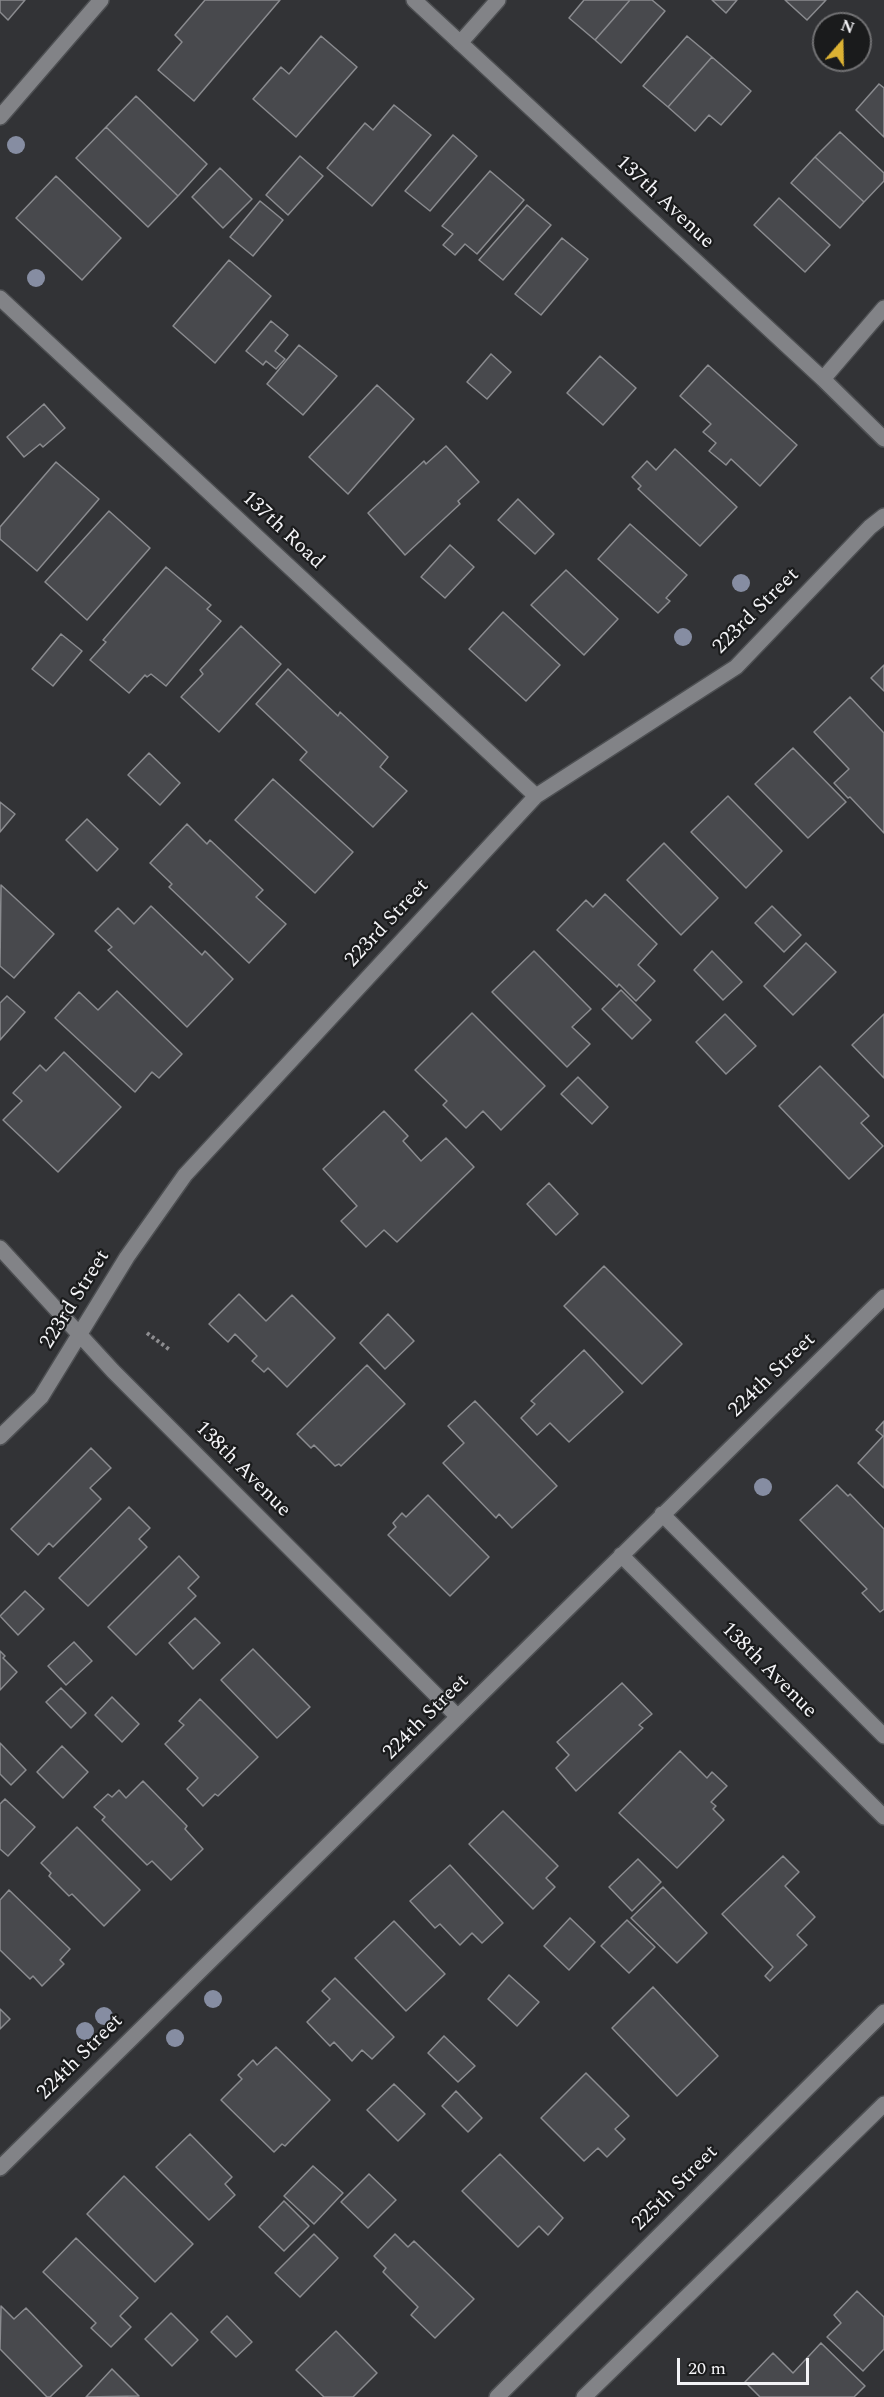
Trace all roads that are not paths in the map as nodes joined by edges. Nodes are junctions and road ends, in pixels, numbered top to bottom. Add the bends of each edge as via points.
1 (101, 0) edge
2 (414, 0) edge
3 (498, 0) edge
4 (460, 44) junction
5 (0, 117) edge
6 (0, 298) edge
7 (884, 308) edge
8 (823, 379) junction
9 (884, 439) edge
10 (884, 516) edge
11 (536, 795) junction
12 (0, 1248) edge
13 (884, 1297) edge
14 (79, 1336) junction
15 (0, 1437) edge
16 (662, 1514) junction
17 (621, 1555) junction
18 (458, 1717) junction
19 (884, 1736) edge
20 (884, 1817) edge
21 (884, 2012) edge
22 (884, 2104) edge
23 (0, 2168) edge
24 (497, 2397) edge
25 (584, 2397) edge

1 - 5 street
2 - 4 street, 137th Avenue
3 - 4 street
4 - 8 street, 137th Avenue
6 - 11 street, 137th Road
7 - 8 street
8 - 9 street, 137th Avenue
10 - 11 street, 223rd Street via 736,667
11 - 14 street, 223rd Street via 185,1175 127,1257
12 - 14 street, 138th Avenue
13 - 16 street, 224th Street
14 - 15 street, 223rd Street via 41,1397
14 - 18 street, 138th Avenue
16 - 17 street, 224th Street
16 - 19 street, 138th Avenue
17 - 18 street, 224th Street
17 - 20 street, 138th Avenue
18 - 23 street, 224th Street
21 - 24 street, 225th Street
22 - 25 street

